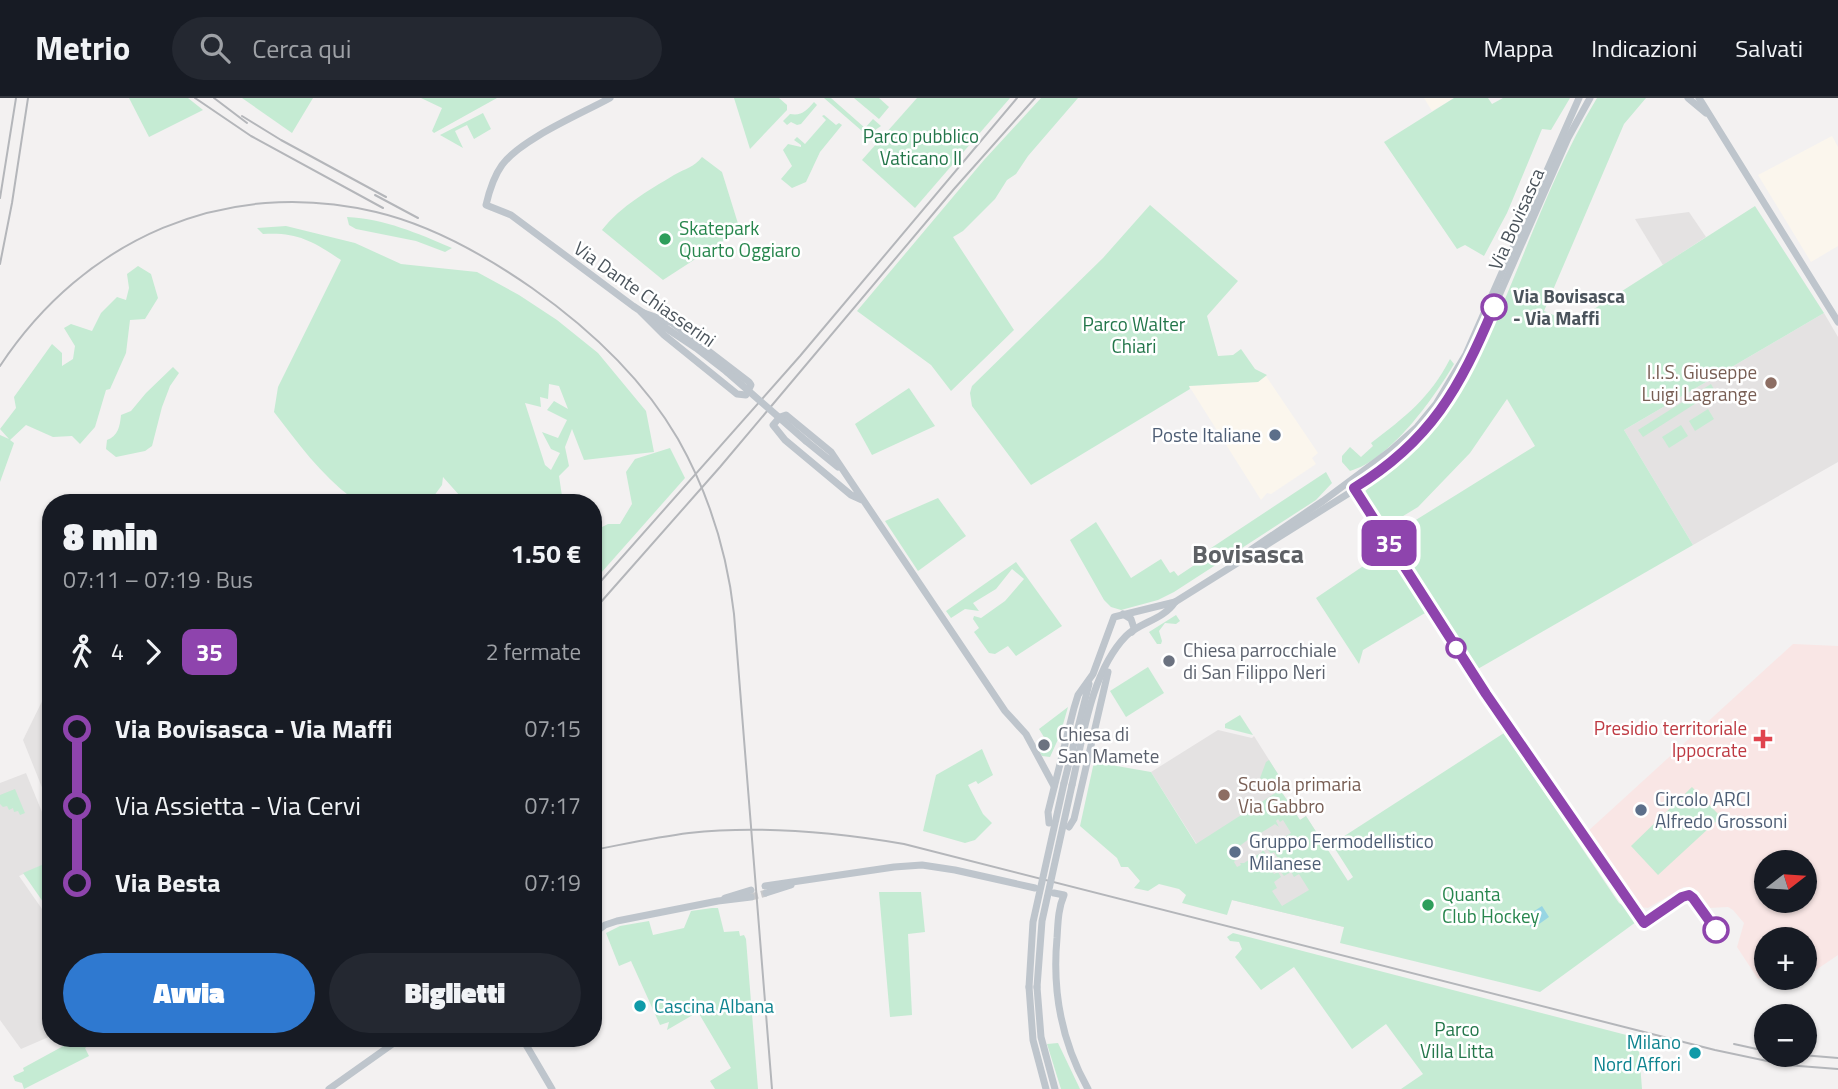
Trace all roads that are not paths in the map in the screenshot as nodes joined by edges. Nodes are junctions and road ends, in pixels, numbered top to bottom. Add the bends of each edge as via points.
1 (610, 98) edge
2 (1579, 98) edge
3 (1590, 98) edge
4 (1688, 98) edge
5 (1699, 98) edge
6 (1709, 116) junction
7 (641, 312) junction
8 (1838, 322) edge
9 (806, 441) junction
10 (844, 470) junction
11 (826, 471) junction
12 (833, 478) junction
13 (862, 500) junction
14 (1225, 569) junction
15 (1175, 602) junction
16 (1123, 614) junction
17 (1111, 626) junction
18 (1129, 634) junction
19 (1110, 661) junction
20 (1093, 674) junction
21 (1061, 757) junction
22 (1041, 763) junction
23 (1068, 784) junction
24 (1054, 786) junction
25 (1049, 824) dead end
26 (1069, 827) dead end
27 (1035, 888) dead end
28 (766, 890) tunnel mouth
29 (751, 893) tunnel mouth
30 (1054, 893) dead end
31 (602, 927) edge
32 (1033, 987) junction
33 (388, 1047) edge
34 (527, 1047) edge
35 (330, 1089) edge
36 (552, 1089) edge
37 (1046, 1089) edge
38 (1055, 1089) edge
39 (1088, 1089) edge

1 - 7 street, Via Dante Chiasserini via 532,140 509,158 486,205 511,215
2 - 14 street, Via Bovisasca via 1466,354 1433,408 1390,451
3 - 14 street, Via Bovisasca via 1568,138 1472,358 1437,416 1409,448 1370,480
4 - 6 street
5 - 6 street
6 - 8 street
7 - 7 street via 737,394 746,395 749,382 706,347 672,323
7 - 9 street, Via Dante Chiasserini, bridge via 704,354
9 - 10 street, Via Dante Chiasserini
9 - 11 street, Via Dante Chiasserini
10 - 11 street via 831,452 786,415 780,417 773,425 778,433
10 - 12 street via 841,477
10 - 13 street, Via Dante Chiasserini
11 - 12 street, Via Dante Chiasserini
12 - 13 street, Via Dante Chiasserini
13 - 22 street, Via Dante Chiasserini via 1010,719 1026,734
14 - 15 street, Via Bovisasca
15 - 16 street, Via Bovisasca
15 - 18 street, Via Bovisasca via 1170,610
16 - 17 street via 1114,617
16 - 18 street via 1131,619
17 - 18 street via 1115,635
17 - 20 street
18 - 19 street, Via Bovisasca
19 - 23 street
19 - 26 street
20 - 21 street via 1079,695
20 - 23 street
21 - 22 street via 1052,764
21 - 24 street
22 - 24 street
23 - 32 street, bridge
24 - 25 street
27 - 28 street via 914,865
29 - 31 street
30 - 39 street via 1063,895 1056,993 1065,1038
32 - 37 street via 1033,1040
32 - 38 street
33 - 35 street
34 - 36 street

